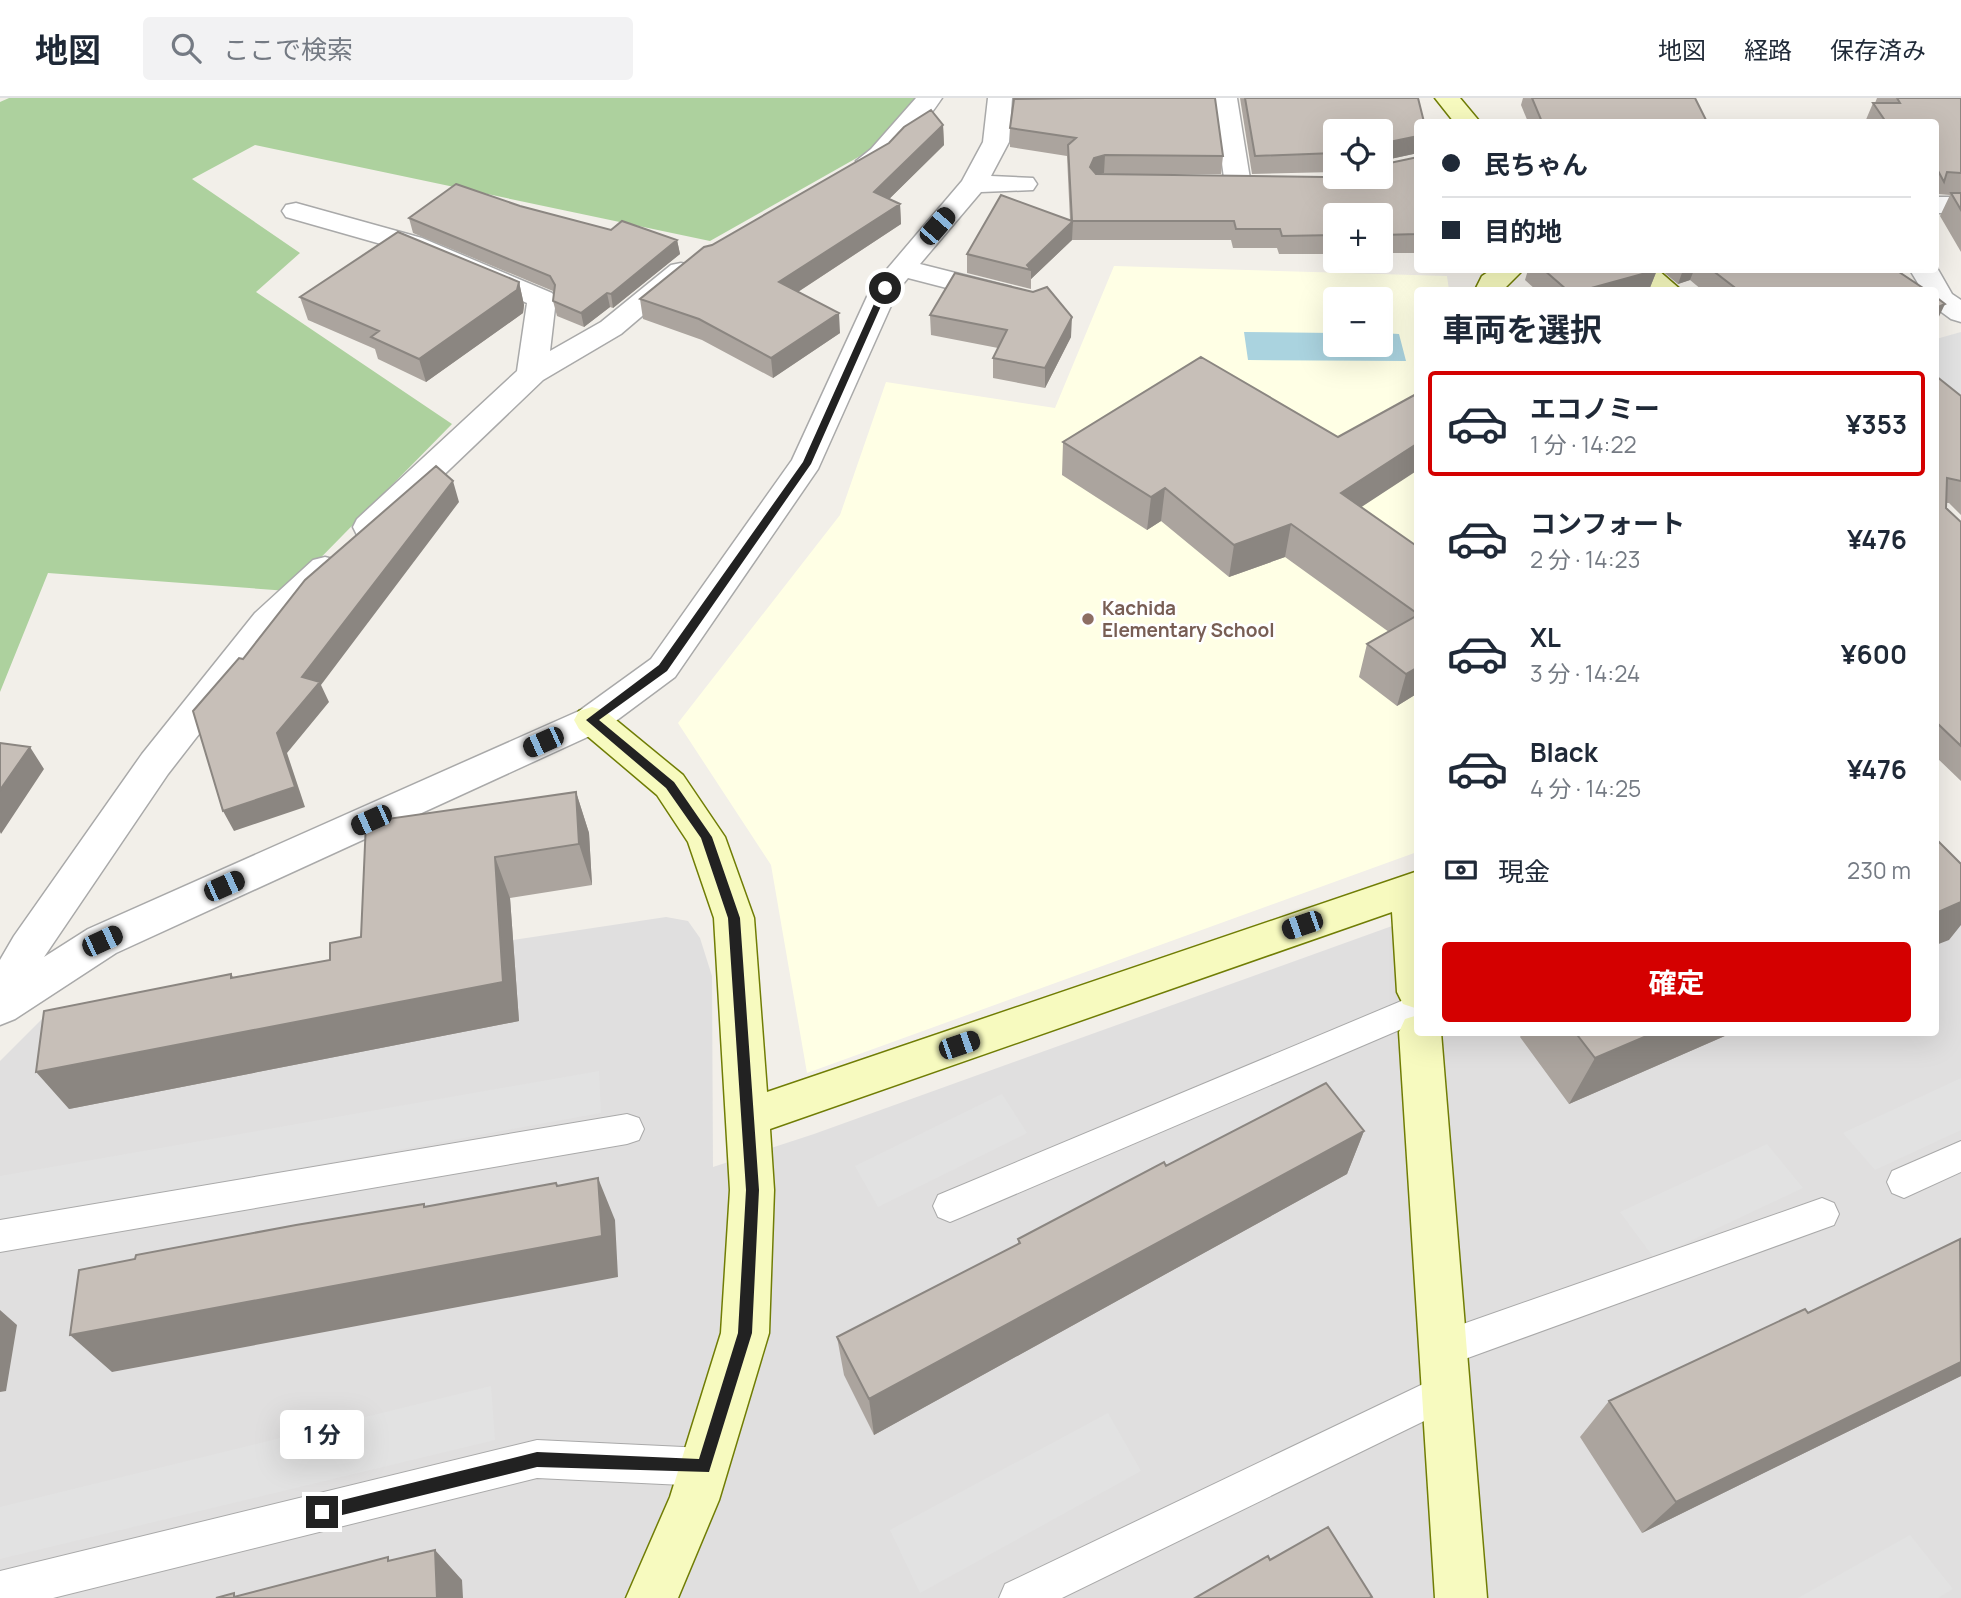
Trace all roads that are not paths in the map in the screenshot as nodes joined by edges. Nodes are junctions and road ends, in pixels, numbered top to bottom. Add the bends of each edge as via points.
1 (930, 98) edge
2 (1000, 98) edge
3 (1225, 98) edge
4 (1447, 98) edge
5 (1464, 119) edge
6 (847, 173) edge
7 (974, 184) junction
8 (1024, 184) dead end
9 (1211, 184) edge
10 (1238, 185) junction
11 (1266, 185) edge
12 (1939, 205) edge
13 (1961, 205) edge
14 (296, 211) dead end
15 (706, 253) edge
16 (901, 268) junction
17 (1504, 273) edge
18 (1646, 273) edge
19 (1490, 287) edge
20 (1663, 287) edge
21 (1939, 296) edge
22 (1033, 301) edge
23 (1961, 313) edge
24 (532, 374) junction
25 (592, 720) junction
26 (1414, 888) edge
27 (0, 997) edge
28 (0, 1007) edge
29 (1414, 1009) edge
30 (1420, 1036) edge
31 (747, 1118) junction
32 (627, 1129) dead end
33 (1961, 1156) edge
34 (1904, 1182) dead end
35 (950, 1206) dead end
36 (1822, 1214) dead end
37 (0, 1236) edge
38 (1445, 1370) junction
39 (704, 1467) junction
40 (0, 1591) edge
41 (652, 1598) edge
42 (1019, 1598) edge
43 (1461, 1598) edge

1 - 6 street via 880,155
2 - 7 street via 996,142
3 - 10 street
4 - 5 street
7 - 8 street
7 - 16 street
9 - 10 street
10 - 11 street
12 - 13 street
14 - 24 street via 412,244 542,299
15 - 24 street via 611,328
16 - 22 street
16 - 25 street via 885,288 807,462 663,668
17 - 19 street
18 - 20 street
21 - 23 street
24 - 27 street via 267,622 155,764 28,947
25 - 28 street via 102,941
25 - 31 street via 670,785 706,837 734,918
26 - 31 street
29 - 35 lane
30 - 38 street
31 - 39 street via 752,1190 745,1333
32 - 37 lane
33 - 34 lane
36 - 38 lane
38 - 42 lane
38 - 43 street
39 - 40 lane via 537,1460
39 - 41 street

